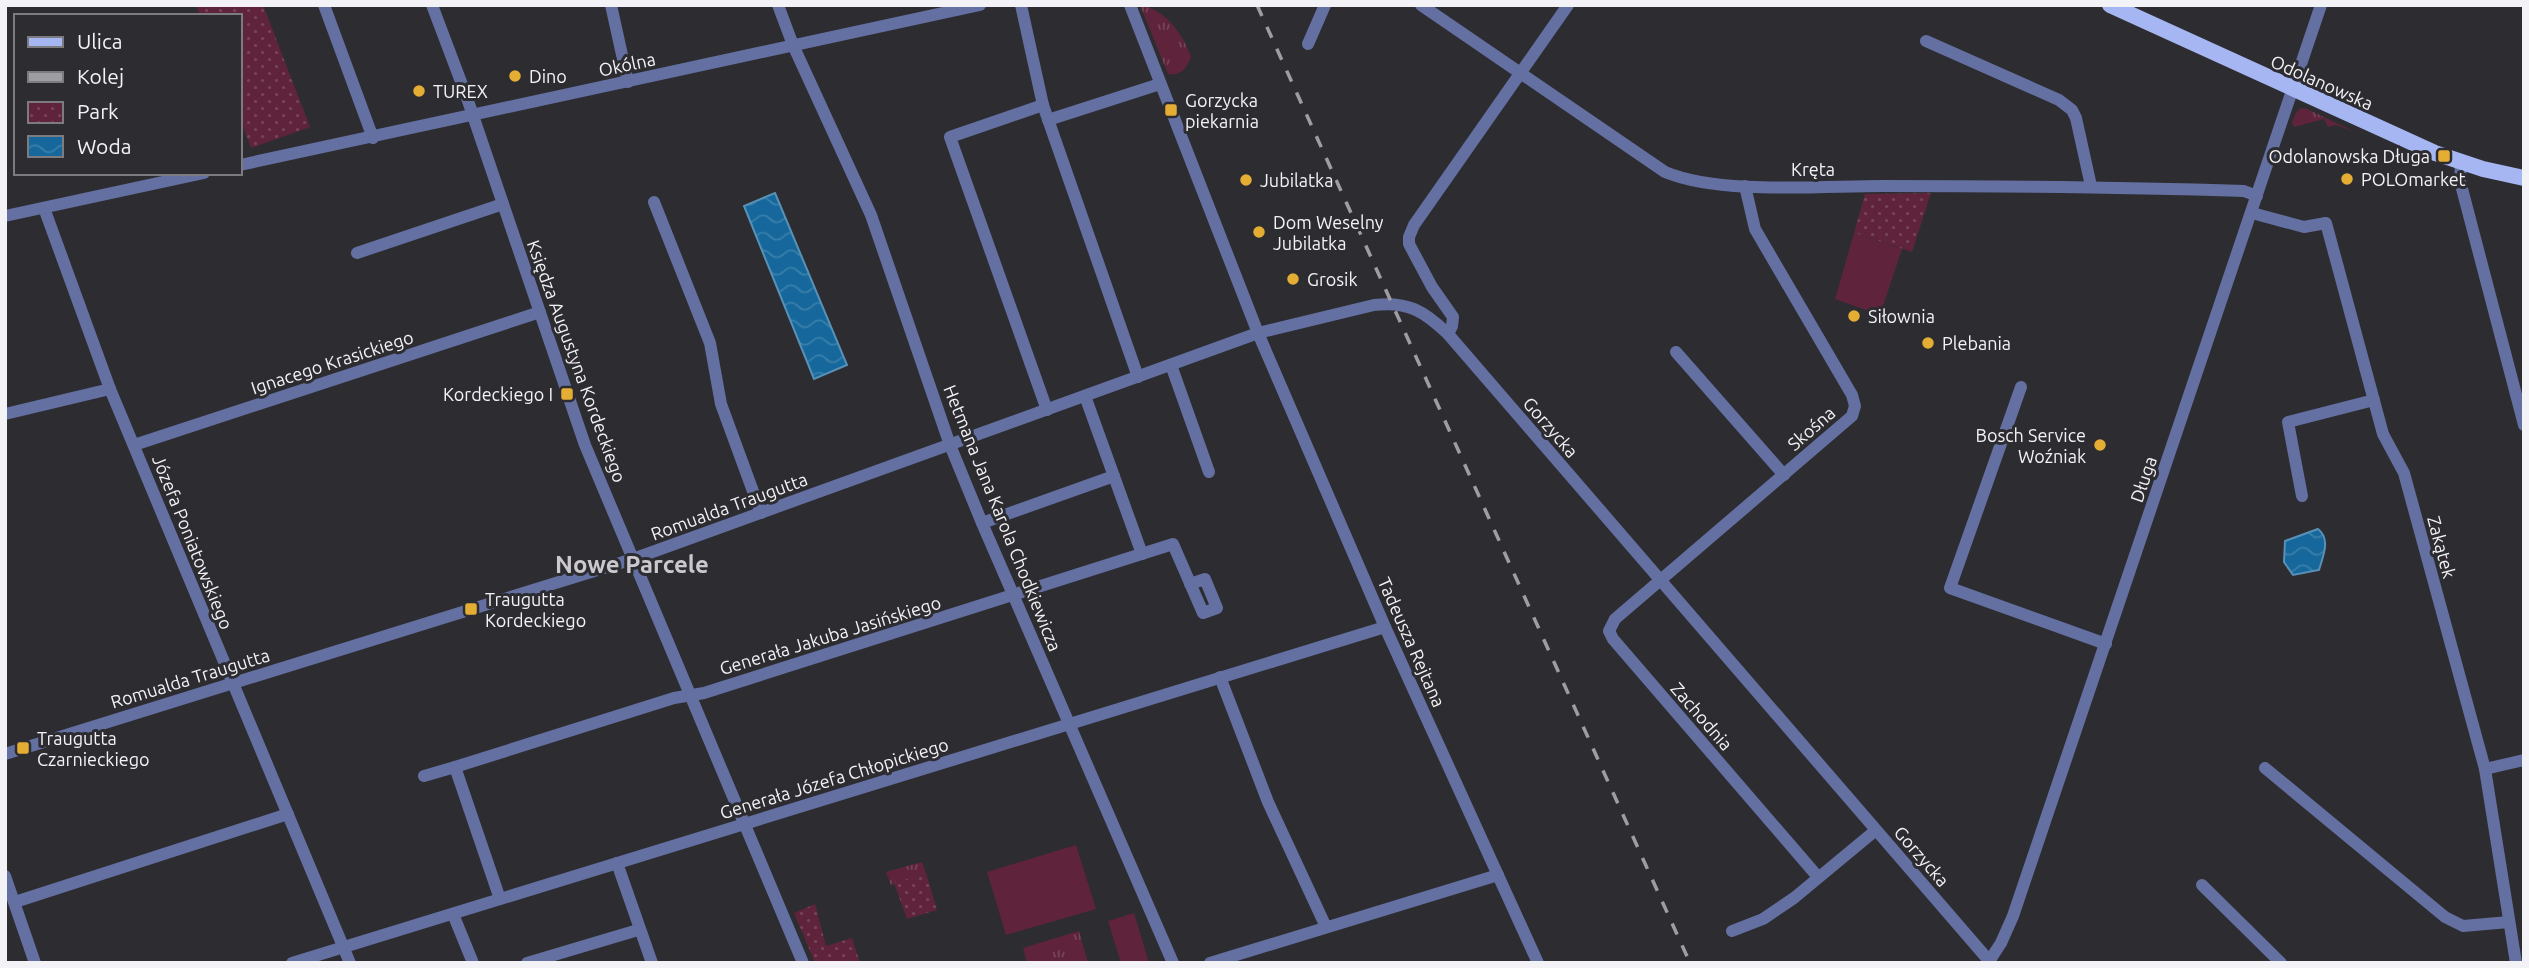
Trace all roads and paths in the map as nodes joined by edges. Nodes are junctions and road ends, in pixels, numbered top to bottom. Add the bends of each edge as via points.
1 (324, 5) edge
2 (432, 5) edge
3 (611, 5) edge
4 (778, 5) edge
5 (980, 5) edge
6 (1021, 5) edge
7 (1130, 5) edge
8 (1325, 5) edge
9 (1421, 5) edge
10 (1569, 5) edge
11 (2110, 5) edge
12 (2321, 5) edge
13 (1926, 41) dead end
14 (1308, 44) dead end
15 (793, 45) junction
16 (1523, 73) junction
17 (628, 82) junction
18 (1160, 84) junction
19 (2293, 89) junction
20 (1043, 105) junction
21 (473, 115) junction
22 (1048, 120) junction
23 (373, 138) junction
24 (2461, 163) junction
25 (242, 165) edge
26 (195, 175) edge
27 (2524, 178) edge
28 (1745, 186) junction
29 (2091, 186) junction
30 (2257, 196) junction
31 (654, 202) dead end
32 (503, 204) junction
33 (44, 208) junction
34 (2252, 213) junction
35 (5, 216) edge
36 (357, 253) dead end
37 (540, 312) junction
38 (1258, 333) junction
39 (1448, 334) junction
40 (1676, 352) dead end
41 (1171, 365) junction
42 (1138, 377) junction
43 (2021, 387) dead end
44 (110, 388) junction
45 (1085, 396) junction
46 (2374, 400) junction
47 (1047, 410) junction
48 (5, 414) edge
49 (2524, 425) edge
50 (134, 445) junction
51 (950, 445) junction
52 (1209, 472) dead end
53 (1784, 475) junction
54 (1114, 476) junction
55 (2302, 496) dead end
56 (761, 513) junction
57 (982, 523) junction
58 (1142, 554) junction
59 (633, 559) junction
60 (1660, 580) junction
61 (1190, 584) dead end
62 (1014, 595) junction
63 (1385, 627) junction
64 (2106, 644) junction
65 (1220, 677) junction
66 (233, 684) junction
67 (691, 695) junction
68 (1069, 724) junction
69 (5, 754) edge
70 (2524, 760) edge
71 (455, 767) junction
72 (2265, 768) dead end
73 (2485, 769) junction
74 (424, 776) dead end
75 (288, 814) junction
76 (745, 824) junction
77 (1876, 830) junction
78 (617, 863) junction
79 (1498, 875) junction
80 (5, 876) edge
81 (1818, 877) junction
82 (2202, 885) dead end
83 (500, 899) junction
84 (15, 902) junction
85 (453, 914) junction
86 (2509, 922) junction
87 (1326, 927) junction
88 (638, 930) junction
89 (1732, 931) dead end
90 (344, 947) junction
91 (1989, 962) edge
92 (35, 963) edge
93 (292, 963) edge
94 (350, 963) edge
95 (473, 963) edge
96 (527, 963) edge
97 (652, 963) edge
98 (803, 963) edge
99 (1172, 963) edge
100 (1210, 963) edge
101 (1538, 963) edge
102 (2281, 963) edge
103 (2516, 963) edge

1 - 23 street
2 - 21 street, Księdza Augustyna Kordeckiego
3 - 17 street
4 - 15 street, Hetmana Jana Karola Chodkiewicza
5 - 15 street, Okólna
6 - 20 street
7 - 18 street
8 - 14 street
9 - 16 street, Kręta
10 - 16 street
11 - 19 main road, Odolanowska
12 - 19 street, Długa
13 - 29 street via 2072,110
15 - 17 street, Okólna
15 - 51 street, Hetmana Jana Karola Chodkiewicza via 871,215
16 - 28 street, Kręta via 1665,172 1683,180
16 - 39 street via 1409,237 1419,264 1453,317
17 - 21 street, Okólna
18 - 22 street
18 - 38 street
19 - 24 main road, Odolanowska
19 - 30 street, Długa
20 - 22 street
20 - 47 street via 950,137
21 - 23 street, Okólna
21 - 32 street, Księdza Augustyna Kordeckiego
22 - 42 street
23 - 25 street, Okólna
24 - 27 main road, Odolanowska
24 - 49 street via 2460,181
26 - 33 street
28 - 29 street, Kręta
28 - 53 street, Skośna via 1755,229 1855,406 1852,416
29 - 30 street, Kręta via 2244,191
30 - 34 street, Długa
31 - 56 street via 710,343 721,404
32 - 36 street
32 - 37 street, Księdza Augustyna Kordeckiego
33 - 35 street
33 - 44 street, Józefa Poniatowskiego
34 - 46 street, Zakątek via 2304,227 2326,223
34 - 64 street, Długa
37 - 50 street, Ignacego Krasickiego
37 - 59 street, Księdza Augustyna Kordeckiego via 579,429
38 - 39 street, Gorzycka via 1391,303 1421,312
38 - 41 street, Romualda Traugutta
38 - 63 street, Tadeusza Rejtana
39 - 60 street, Gorzycka
40 - 53 street
41 - 42 street, Romualda Traugutta
41 - 52 street
42 - 45 street, Romualda Traugutta
43 - 64 street via 1950,588
44 - 48 street
44 - 50 street, Józefa Poniatowskiego
45 - 47 street, Romualda Traugutta
45 - 54 street
46 - 55 street via 2288,422
46 - 73 street, Zakątek via 2383,434 2404,473
47 - 51 street, Romualda Traugutta
50 - 66 street, Józefa Poniatowskiego
51 - 56 street, Romualda Traugutta
51 - 57 street, Hetmana Jana Karola Chodkiewicza
53 - 60 street, Skośna
54 - 57 street
54 - 58 street
56 - 59 street, Romualda Traugutta
57 - 62 street, Hetmana Jana Karola Chodkiewicza
58 - 61 street, Generała Jakuba Jasińskiego via 1173,544
58 - 62 street, Generała Jakuba Jasińskiego
59 - 66 street, Romualda Traugutta
59 - 67 street, Księdza Augustyna Kordeckiego
60 - 77 street, Gorzycka
60 - 81 street, Zachodnia via 1611,624 1613,639
62 - 67 street, Generała Jakuba Jasińskiego
62 - 68 street, Hetmana Jana Karola Chodkiewicza
63 - 65 street, Generała Józefa Chłopickiego
63 - 79 street, Tadeusza Rejtana
64 - 91 street, Długa via 2014,916
65 - 68 street, Generała Józefa Chłopickiego
65 - 87 street via 1268,802
66 - 69 street, Romualda Traugutta
66 - 75 street, Józefa Poniatowskiego
67 - 71 street, Generała Jakuba Jasińskiego
67 - 76 street, Księdza Augustyna Kordeckiego
68 - 76 street, Generała Józefa Chłopickiego
68 - 99 street, Hetmana Jana Karola Chodkiewicza
70 - 73 street
71 - 74 street, Generała Jakuba Jasińskiego
71 - 83 street
72 - 86 street via 2445,917 2463,926
73 - 86 street, Zakątek
75 - 84 street
75 - 90 street, Józefa Poniatowskiego
76 - 78 street, Generała Józefa Chłopickiego
76 - 98 street, Księdza Augustyna Kordeckiego
77 - 81 street
77 - 91 street, Gorzycka
78 - 83 street, Generała Józefa Chłopickiego
78 - 88 street
79 - 87 street
79 - 101 street, Tadeusza Rejtana
80 - 84 street
81 - 89 street via 1763,919
82 - 102 street
83 - 85 street, Generała Józefa Chłopickiego
84 - 92 street
85 - 90 street, Generała Józefa Chłopickiego
85 - 95 street
86 - 103 street, Zakątek
87 - 100 street
88 - 96 street
88 - 97 street
90 - 93 street, Generała Józefa Chłopickiego
90 - 94 street, Józefa Poniatowskiego

